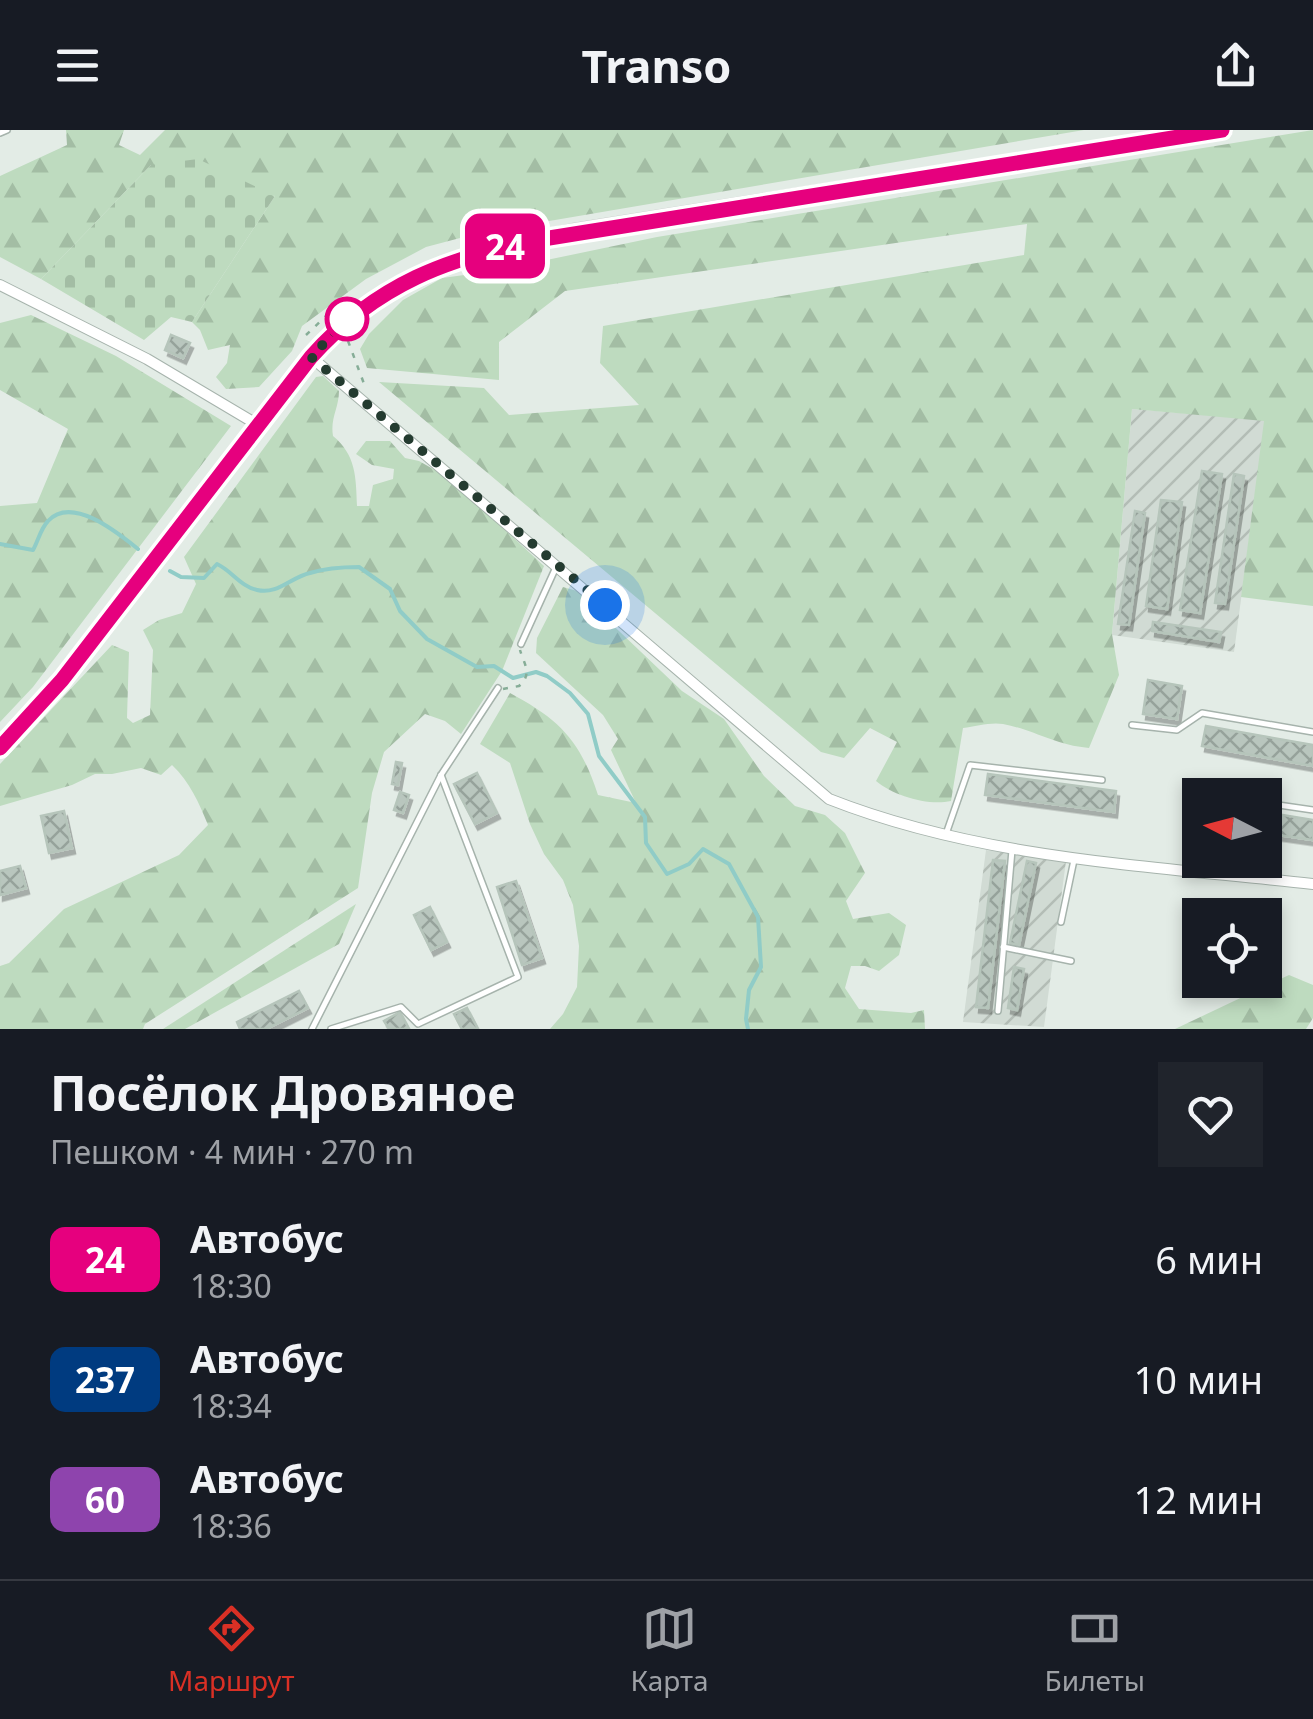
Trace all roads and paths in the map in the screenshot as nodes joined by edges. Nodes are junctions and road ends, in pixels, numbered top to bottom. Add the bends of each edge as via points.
1 (1223, 130) edge
2 (0, 285) edge
3 (337, 328) junction
4 (306, 335) dead end
5 (311, 357) junction
6 (368, 396) dead end
7 (258, 425) junction
8 (557, 565) junction
9 (520, 644) joint
10 (498, 688) joint
11 (1132, 725) dead end
12 (1313, 732) edge
13 (0, 748) edge
14 (440, 775) junction
15 (1102, 780) dead end
16 (1282, 805) edge
17 (1313, 810) edge
18 (946, 834) junction
19 (1012, 848) junction
20 (1075, 857) junction
21 (1313, 884) edge
22 (1061, 922) dead end
23 (1003, 948) junction
24 (1071, 961) dead end
25 (998, 1012) dead end
26 (318, 1016) junction
27 (312, 1029) edge
28 (330, 1029) edge

1 - 3 highway via 484,250 397,285
2 - 7 street via 147,359
3 - 4 path via 326,316
3 - 5 highway
3 - 6 path via 351,344
5 - 7 highway
5 - 8 street
7 - 13 highway via 62,680
8 - 9 lane
8 - 18 street via 829,799
9 - 10 path via 527,676 519,686
10 - 14 lane
11 - 12 lane via 1177,730 1202,713
14 - 26 lane
14 - 28 lane via 518,977 418,1024 401,1007
15 - 18 lane via 970,765
16 - 17 lane
18 - 19 street
19 - 20 street
19 - 23 lane
20 - 21 street
20 - 22 lane
23 - 24 lane
23 - 25 lane
26 - 27 lane
26 - 28 lane

